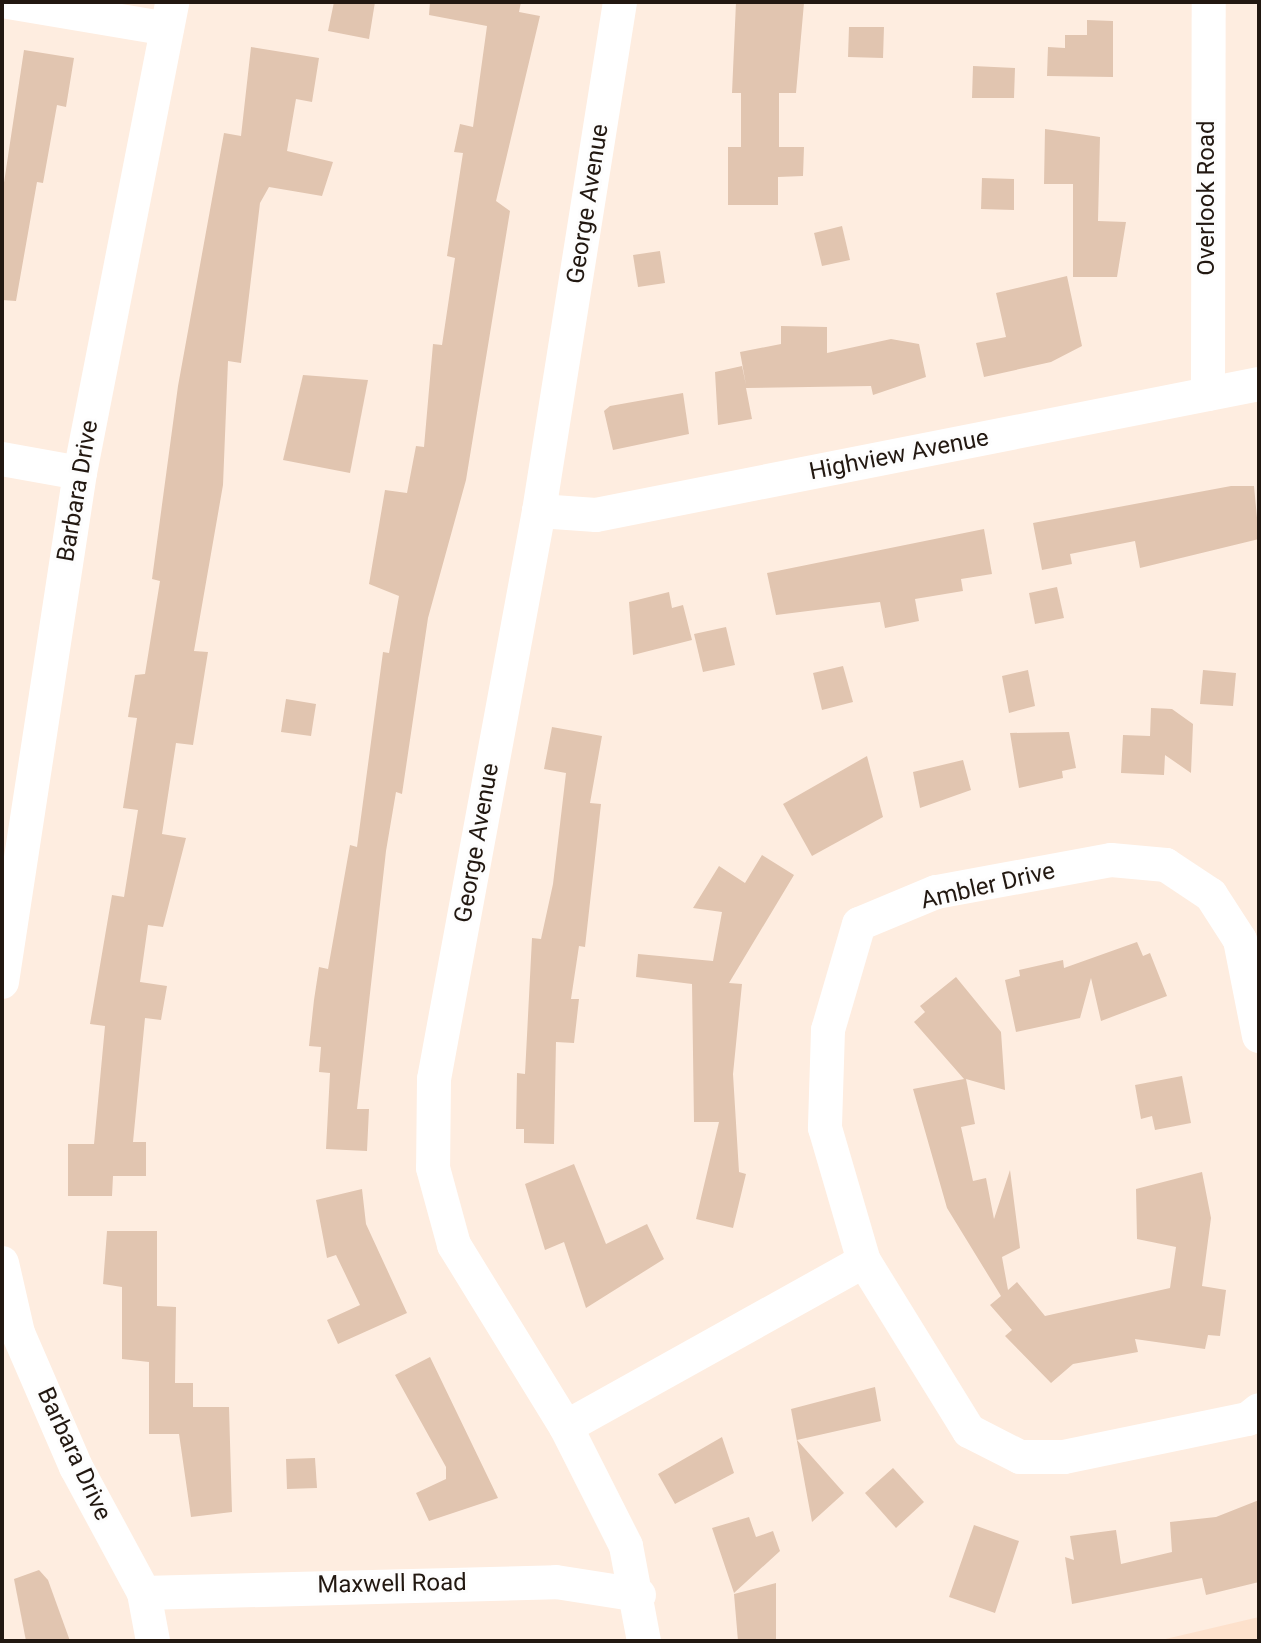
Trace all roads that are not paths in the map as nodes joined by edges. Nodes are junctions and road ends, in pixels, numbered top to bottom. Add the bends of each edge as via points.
1 (8, 2) edge
2 (620, 2) edge
3 (1209, 2) edge
4 (169, 15) edge
5 (1259, 384) edge
6 (1208, 394) junction
7 (2, 459) edge
8 (80, 473) junction
9 (539, 511) junction
10 (2, 982) edge
11 (1259, 1036) edge
12 (864, 1261) junction
13 (2, 1263) edge
14 (1259, 1410) edge
15 (566, 1427) junction
16 (144, 1593) junction
17 (639, 1595) junction
18 (153, 1641) edge
19 (644, 1641) edge

1 - 4 street
2 - 9 street, George Avenue
3 - 6 street, Overlook Road
4 - 8 street, Barbara Drive
5 - 6 street, Highview Avenue
6 - 9 street, Highview Avenue via 596,515
7 - 8 street
8 - 10 street, Barbara Drive
9 - 15 street, George Avenue via 434,1079 433,1168 454,1245
11 - 12 street, Ambler Drive via 1240,940 1211,895 1166,865 1111,860 936,892 859,924 828,1030 825,1128
12 - 14 street, Ambler Drive via 969,1431 1020,1457 1064,1457 1248,1419
12 - 15 street
13 - 16 street, Barbara Drive via 18,1333 70,1454
15 - 17 street, George Avenue via 626,1546
16 - 17 street, Maxwell Road via 556,1582
16 - 18 street, Barbara Drive
17 - 19 street, George Avenue

